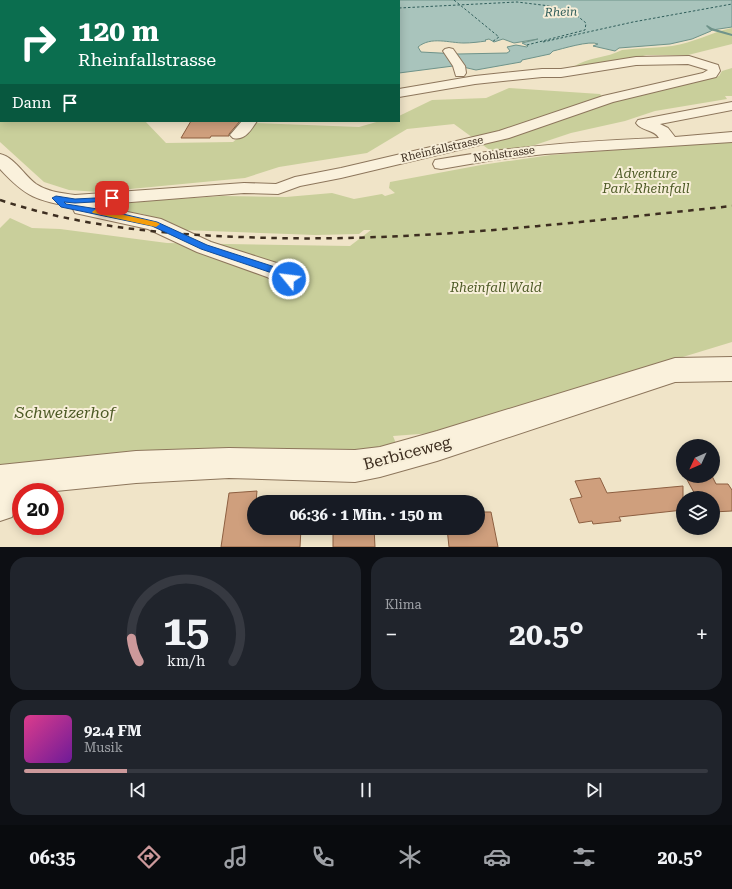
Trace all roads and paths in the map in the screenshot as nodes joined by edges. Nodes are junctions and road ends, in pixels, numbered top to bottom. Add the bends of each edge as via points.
1 (450, 50) dead end
2 (604, 54) dead end
3 (463, 74) junction
4 (542, 74) junction
5 (404, 92) edge
6 (732, 106) edge
7 (249, 122) edge
8 (238, 135) dead end
9 (732, 137) edge
10 (670, 142) junction
11 (0, 159) edge
12 (278, 189) junction
13 (56, 198) junction
14 (289, 279) dead end
15 (732, 369) edge
16 (4, 488) edge

1 - 3 street
2 - 4 street via 545,68 540,71
3 - 4 street
3 - 5 street
4 - 12 street, Rheinfallstrasse via 676,59 695,61 714,68 712,74 608,99 504,135 314,178
6 - 10 street via 643,123 663,131
7 - 8 street
9 - 10 street, Nohlstrasse
10 - 12 street, Nohlstrasse via 520,151 460,160 341,185
11 - 13 street, Rheinfallstrasse via 40,193
12 - 13 street, Rheinfallstrasse via 203,190 75,201
13 - 14 street via 64,206 154,224 204,247 275,271
15 - 16 street, Berbiceweg via 675,370 380,462 355,466 229,463 136,467

